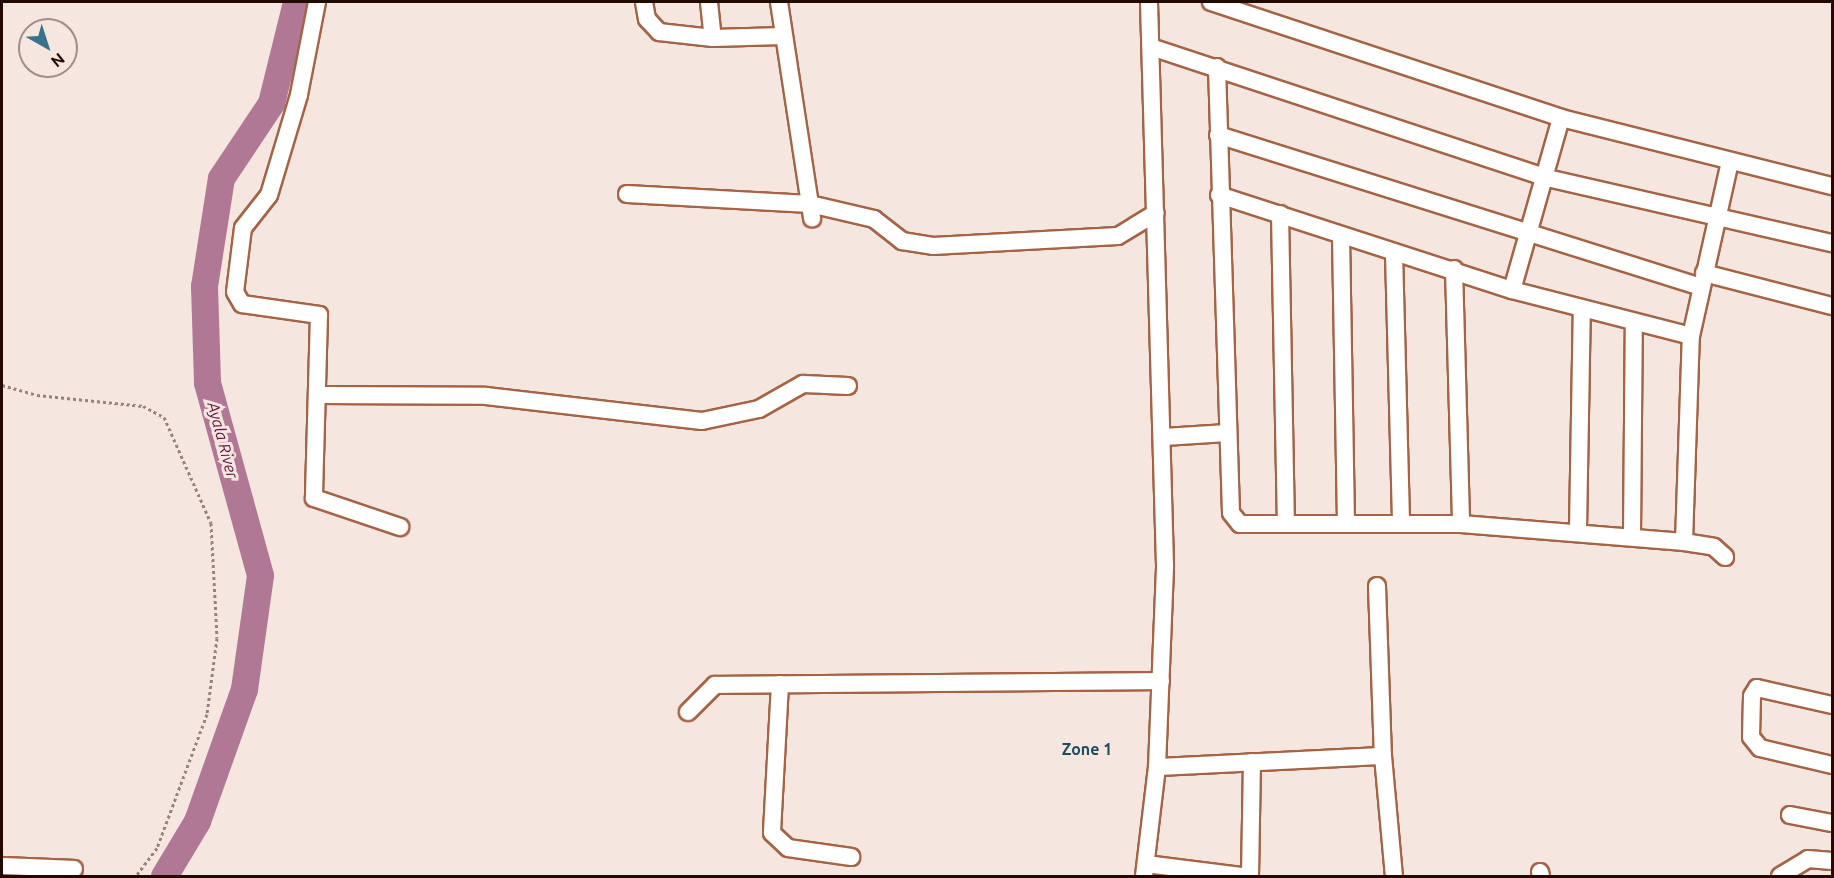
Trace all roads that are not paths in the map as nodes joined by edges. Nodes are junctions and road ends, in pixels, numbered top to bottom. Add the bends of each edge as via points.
1 (317, 2) edge
2 (644, 2) edge
3 (709, 2) edge
4 (779, 2) edge
5 (1149, 2) edge
6 (1211, 2) edge
7 (783, 36) junction
8 (713, 38) junction
9 (1151, 47) junction
10 (1218, 67) junction
11 (1561, 118) junction
12 (1218, 135) junction
13 (1730, 161) junction
14 (1543, 177) junction
15 (1833, 186) edge
16 (627, 194) dead end
17 (1219, 195) junction
18 (811, 211) junction
19 (1156, 213) junction
20 (1280, 214) junction
21 (1715, 214) junction
22 (1341, 236) junction
23 (1529, 236) junction
24 (1833, 243) edge
25 (1394, 253) junction
26 (1454, 269) junction
27 (1703, 280) junction
28 (1512, 290) junction
29 (1833, 306) edge
30 (1582, 310) junction
31 (1634, 323) junction
32 (1691, 336) junction
33 (848, 386) dead end
34 (319, 395) junction
35 (1227, 433) junction
36 (1164, 437) junction
37 (1286, 520) junction
38 (1346, 520) junction
39 (1401, 522) junction
40 (1461, 524) junction
41 (399, 527) dead end
42 (1578, 529) junction
43 (1632, 534) junction
44 (1684, 542) junction
45 (1725, 557) dead end
46 (1377, 586) dead end
47 (1161, 681) junction
48 (780, 684) junction
49 (1833, 705) edge
50 (688, 712) dead end
51 (1383, 756) junction
52 (1251, 762) junction
53 (1833, 765) edge
54 (1157, 767) junction
55 (1790, 814) dead end
56 (1833, 824) edge
57 (851, 857) dead end
58 (1833, 861) edge
59 (2, 866) edge
60 (75, 870) dead end
61 (1145, 870) edge
62 (1241, 876) edge
63 (1250, 876) edge
64 (1394, 876) edge
65 (1780, 876) edge

1 - 34 street via 299,95 266,203 243,228 235,292 242,304 319,315
2 - 8 street via 647,19 659,32
3 - 8 street
4 - 7 street
5 - 9 street
6 - 11 street
7 - 8 street
7 - 18 street
9 - 10 street
9 - 19 street
10 - 12 street
10 - 14 street
11 - 13 street
11 - 14 street
12 - 17 street
12 - 23 street
13 - 15 street
13 - 21 street
14 - 21 street
14 - 23 street
16 - 18 street
17 - 20 street
17 - 35 street
18 - 19 street via 874,219 903,241 933,246 1118,236
19 - 36 street
20 - 22 street
20 - 37 street
21 - 24 street
21 - 27 street
22 - 25 street
22 - 38 street
23 - 27 street
23 - 28 street
25 - 26 street
25 - 39 street
26 - 28 street
26 - 40 street
27 - 29 street
27 - 32 street
28 - 30 street
30 - 31 street
30 - 42 street
31 - 32 street
31 - 43 street
32 - 44 street
33 - 34 street via 803,384 759,410 702,421 486,396
34 - 41 street via 317,503
35 - 36 street
35 - 37 street via 1232,517 1240,524
36 - 47 street
37 - 38 street
38 - 39 street
39 - 40 street
40 - 42 street
42 - 43 street
43 - 44 street
44 - 45 street via 1714,548
46 - 51 street
47 - 48 street
47 - 54 street
48 - 50 street via 715,685
48 - 57 street via 772,833 788,848
49 - 53 street via 1757,688 1752,696 1751,737 1760,747
51 - 52 street
51 - 64 street
52 - 54 street
52 - 63 street
54 - 61 street
55 - 56 street
58 - 65 street via 1809,859
59 - 60 street
61 - 62 street

